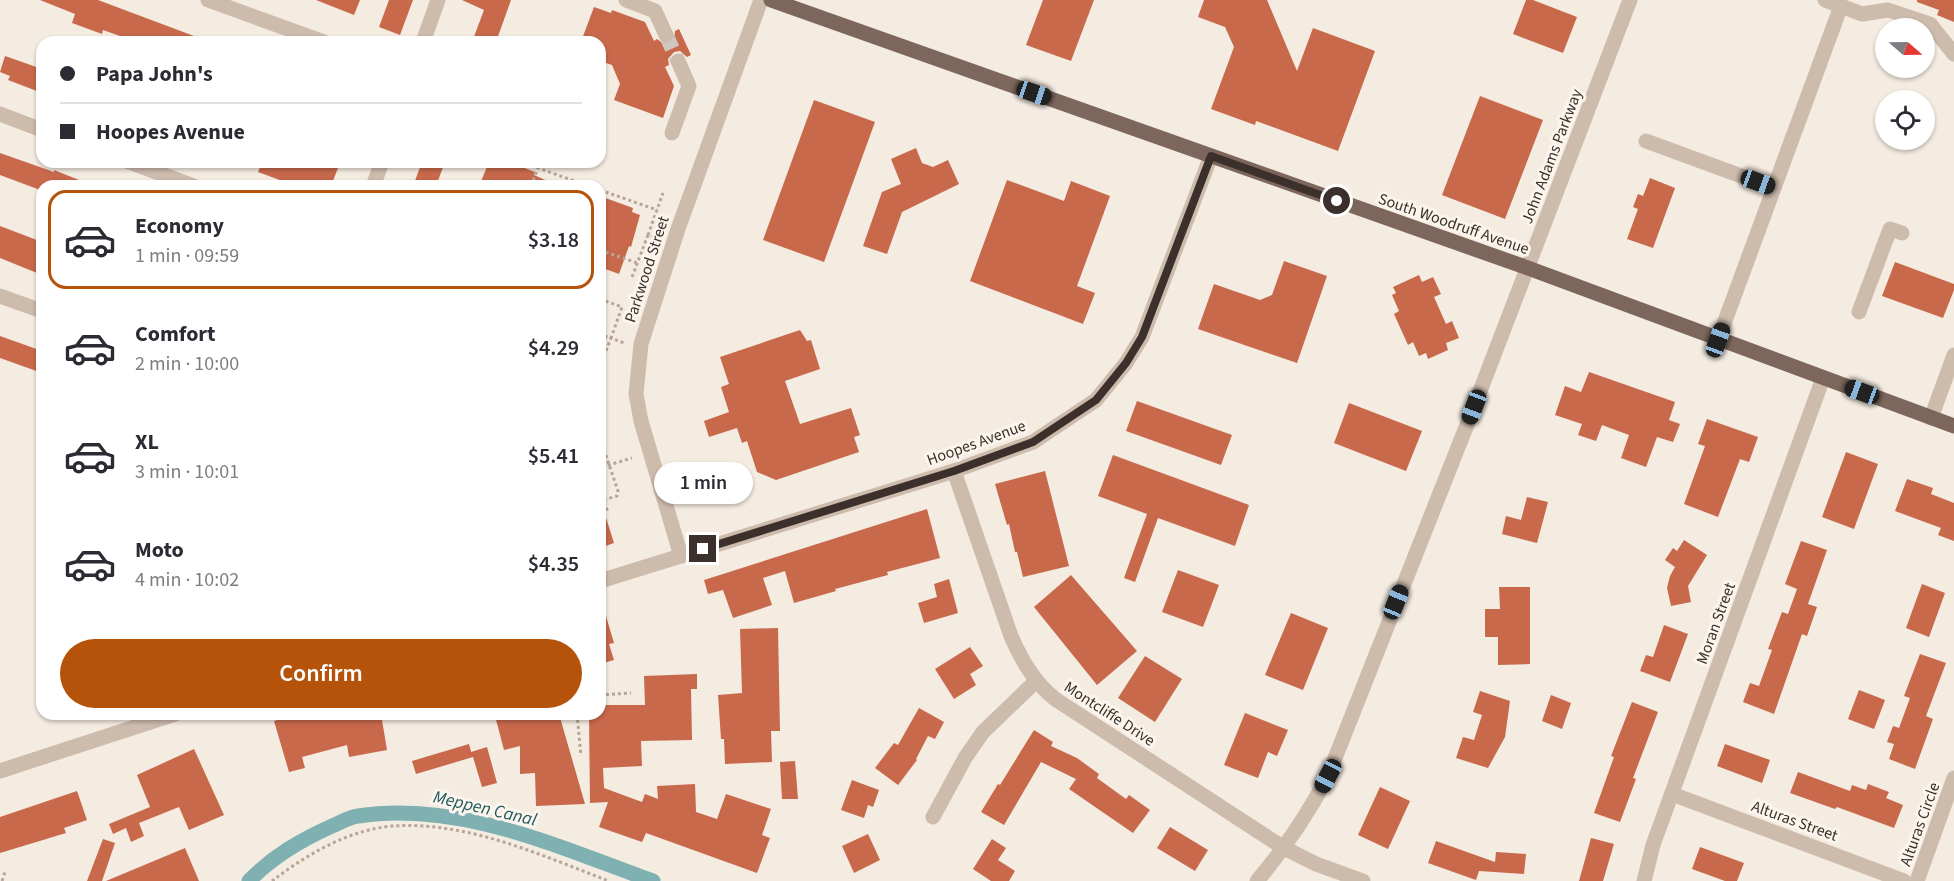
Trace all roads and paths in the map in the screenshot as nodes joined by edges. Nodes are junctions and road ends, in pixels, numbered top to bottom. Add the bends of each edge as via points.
1 (208, 0) edge
2 (438, 0) edge
3 (626, 0) edge
4 (761, 0) edge
5 (771, 0) edge
6 (1629, 0) edge
7 (1825, 0) edge
8 (1840, 6) junction
9 (666, 35) tunnel mouth
10 (307, 36) edge
11 (425, 36) edge
12 (1954, 54) edge
13 (678, 60) tunnel mouth
14 (0, 114) edge
15 (36, 128) edge
16 (672, 133) dead end
17 (1647, 141) dead end
18 (1211, 156) junction
19 (145, 168) edge
20 (538, 168) edge
21 (178, 180) edge
22 (572, 180) edge
23 (1774, 188) junction
24 (606, 192) edge
25 (663, 193) dead end
26 (657, 210) junction
27 (1902, 233) dead end
28 (648, 235) junction
29 (658, 238) dead end
30 (606, 252) edge
31 (637, 263) junction
32 (1528, 268) junction
33 (632, 277) dead end
34 (0, 296) edge
35 (606, 301) edge
36 (36, 309) edge
37 (1859, 312) dead end
38 (606, 337) edge
39 (611, 338) junction
40 (1718, 340) junction
41 (624, 342) dead end
42 (606, 351) edge
43 (1954, 356) edge
44 (1823, 378) junction
45 (1931, 418) junction
46 (1954, 426) edge
47 (606, 454) edge
48 (632, 458) dead end
49 (610, 465) junction
50 (606, 466) edge
51 (954, 471) junction
52 (606, 499) edge
53 (606, 508) edge
54 (608, 512) dead end
55 (681, 556) junction
56 (606, 579) edge
57 (1036, 681) junction
58 (631, 693) dead end
59 (606, 694) edge
60 (157, 720) edge
61 (578, 720) edge
62 (581, 756) dead end
63 (0, 771) edge
64 (1954, 778) edge
65 (1672, 794) junction
66 (933, 817) dead end
67 (1284, 848) junction
68 (5, 872) dead end
69 (1876, 876) edge
70 (2, 881) edge
71 (272, 881) edge
72 (609, 881) edge
73 (1257, 881) edge
74 (1364, 881) edge
75 (1644, 881) edge
76 (1904, 881) edge
77 (1917, 881) edge

1 - 10 street
2 - 11 street
3 - 9 street via 655,11
4 - 55 street, Parkwood Street via 641,344 636,394 641,421
5 - 18 main road, South Woodruff Avenue
6 - 32 street, John Adams Parkway
7 - 8 street
8 - 12 street via 1862,14 1888,10 1930,24
8 - 23 street
13 - 16 street via 688,86
14 - 15 street
17 - 23 street
18 - 32 main road, South Woodruff Avenue
18 - 51 street, Hoopes Avenue via 1142,337 1122,369 1096,400 1033,442
19 - 21 street
20 - 22 path
23 - 40 street
24 - 26 path
25 - 26 path
26 - 28 path
27 - 37 street via 1890,229
28 - 29 path
28 - 31 path
30 - 31 path
31 - 33 path
32 - 40 main road, South Woodruff Avenue
32 - 67 street, John Adams Parkway via 1328,776
34 - 36 street
35 - 39 path via 622,307
38 - 39 path
39 - 41 path
39 - 42 path
40 - 44 main road, South Woodruff Avenue
43 - 45 street
44 - 45 main road, South Woodruff Avenue
44 - 65 street, Moran Street
45 - 46 main road, South Woodruff Avenue
47 - 49 path
48 - 49 path
49 - 50 path
49 - 52 path via 618,491 616,496
51 - 55 street, Hoopes Avenue
51 - 57 street, Montcliffe Drive via 1011,636
53 - 54 path
55 - 56 street, Hoopes Avenue
57 - 66 street via 983,732
57 - 67 street, Montcliffe Drive via 1055,699
58 - 59 path
60 - 63 street
61 - 62 path
64 - 77 street, Alturas Circle
65 - 69 street, Alturas Street
65 - 75 street, Moran Street
67 - 73 street, John Adams Parkway
67 - 74 street, Montcliffe Drive
68 - 70 path
69 - 76 street, Alturas Street
71 - 72 path via 326,847 391,826 438,827 477,834

